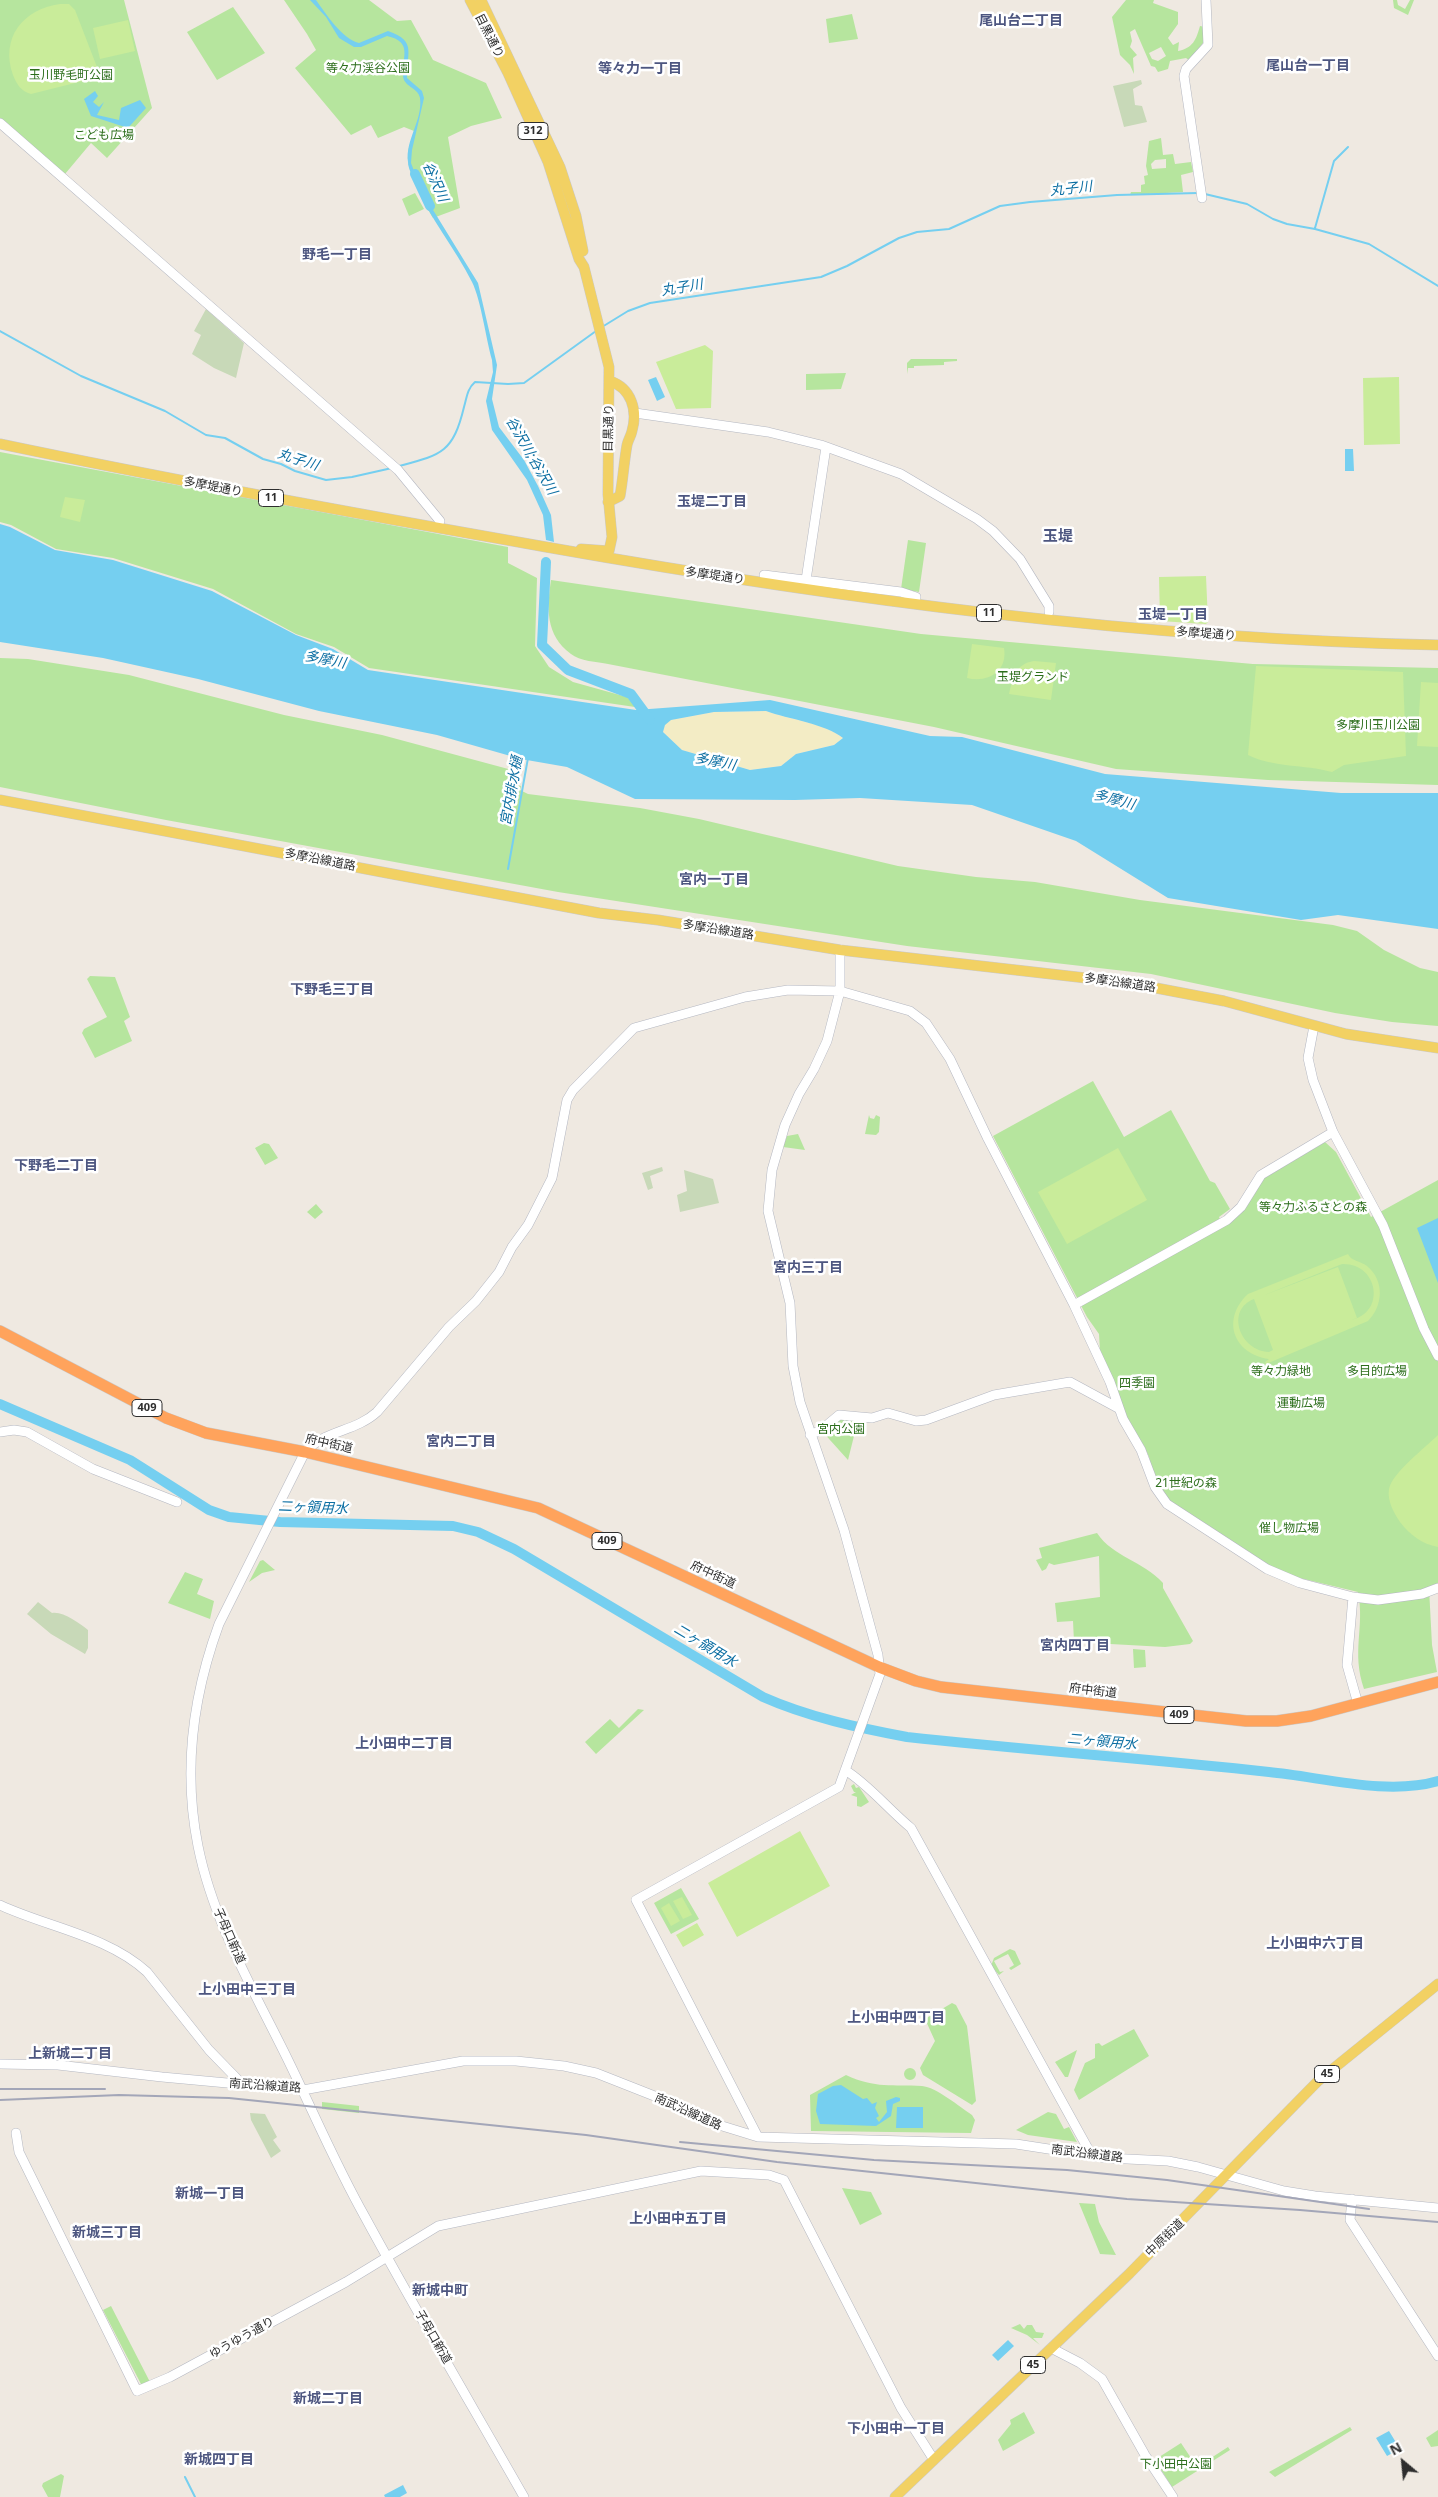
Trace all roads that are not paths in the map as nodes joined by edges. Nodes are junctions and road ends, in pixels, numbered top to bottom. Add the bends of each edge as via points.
1 (470, 0) edge
2 (480, 0) edge
3 (1206, 0) edge
4 (0, 123) edge
5 (1201, 195) dead end
6 (584, 267) junction
7 (610, 380) junction
8 (635, 413) junction
9 (0, 444) edge
10 (826, 447) junction
11 (608, 502) junction
12 (440, 521) dead end
13 (569, 552) junction
14 (764, 574) dead end
15 (806, 580) junction
16 (916, 604) junction
17 (1049, 612) dead end
18 (1438, 645) edge
19 (0, 800) edge
20 (840, 950) junction
21 (840, 991) junction
22 (1314, 1026) junction
23 (1438, 1048) edge
24 (1333, 1132) junction
25 (1074, 1305) junction
26 (0, 1331) edge
27 (1438, 1356) edge
28 (1118, 1408) junction
29 (0, 1432) edge
30 (810, 1435) junction
31 (305, 1452) junction
32 (177, 1502) dead end
33 (1438, 1588) edge
34 (1353, 1597) junction
35 (879, 1666) junction
36 (1438, 1682) edge
37 (1358, 1704) junction
38 (845, 1770) junction
39 (0, 1905) edge
40 (1438, 1984) edge
41 (0, 2064) edge
42 (243, 2085) junction
43 (303, 2090) junction
44 (16, 2133) dead end
45 (758, 2137) junction
46 (1092, 2156) junction
47 (1226, 2175) junction
48 (1352, 2198) junction
49 (1438, 2208) edge
50 (388, 2257) junction
51 (1050, 2348) junction
52 (1438, 2356) edge
53 (934, 2460) junction
54 (524, 2497) edge
55 (895, 2497) edge
56 (1173, 2497) edge

1 - 6 main road, 目黒通り / 312 via 548,162
2 - 6 main road, 目黒通り / 312 via 562,174 576,216
3 - 5 street via 1208,46 1186,69 1184,76
4 - 12 street via 393,465
6 - 7 main road, 目黒通り / 312 via 608,359
7 - 8 main road via 621,385 628,394
7 - 11 main road, 目黒通り / 312
8 - 10 street via 768,432
8 - 11 main road via 620,496
9 - 13 main road, 多摩堤通り / 11 via 189,483
10 - 15 street
10 - 17 street via 901,474 985,524 1020,559 1049,606
11 - 13 main road, 目黒通り / 312 via 612,537 609,551 581,549
13 - 16 main road, 多摩堤通り / 11
14 - 15 street
15 - 16 street via 900,592 916,597
16 - 18 main road, 多摩堤通り / 11 via 1142,630
19 - 20 main road, 多摩沿線道路 via 590,912
20 - 21 street
20 - 22 main road, 多摩沿線道路 via 1130,983 1217,1000
21 - 25 street via 910,1011 926,1023 941,1042
21 - 30 street via 827,1041 785,1125 769,1188 770,1225 790,1303 793,1366
21 - 31 street via 795,990 745,997 643,1024 627,1033 570,1095 549,1186 499,1272 377,1412 360,1425 318,1441
22 - 23 main road, 多摩沿線道路
22 - 24 street via 1309,1047 1310,1071
24 - 25 street via 1261,1175 1241,1207 1227,1220
24 - 27 street via 1383,1225
25 - 28 street via 1110,1382
26 - 31 highway, 府中街道 / 409 via 179,1425 223,1437
28 - 30 street via 1078,1385 1067,1383 994,1395 926,1420 916,1421 888,1413 869,1418 839,1415
28 - 34 street via 1166,1504 1266,1569 1285,1578
29 - 32 street via 27,1432 93,1469
30 - 35 street via 844,1530
31 - 35 highway, 府中街道 / 409 via 538,1508
31 - 43 street, 子母口新道 via 234,1591 209,1652 193,1721 190,1771 199,1852 216,1908
33 - 34 street via 1390,1599
34 - 37 street via 1347,1665
35 - 37 highway, 府中街道 / 409 via 941,1687 1231,1720 1287,1720
35 - 38 street via 880,1674
36 - 37 highway, 府中街道 / 409
38 - 45 street via 839,1787 636,1900
38 - 46 street via 857,1776 873,1795 912,1828
39 - 42 street via 99,1943 134,1961 147,1972 209,2050
40 - 47 main road, 中原街道 / 45 via 1318,2081
41 - 42 street, 南武沿線道路 via 58,2064
42 - 43 street, 南武沿線道路
43 - 45 street, 南武沿線道路 via 463,2061 516,2061 596,2073 662,2099 706,2121
43 - 50 street, 子母口新道 via 354,2197
44 - 50 street, ゆうゆう通り via 19,2152 138,2391 170,2377
45 - 46 street, 南武沿線道路 via 991,2142
46 - 47 street, 南武沿線道路 via 1168,2161
47 - 48 street, 南武沿線道路 via 1284,2190
47 - 51 main road, 中原街道 / 45 via 1129,2274
48 - 49 street, 南武沿線道路
48 - 52 street via 1350,2220
50 - 53 street, ゆうゆう通り via 438,2226 701,2171 769,2175 784,2180 900,2408
50 - 54 street, 子母口新道
51 - 53 main road, 中原街道 / 45
51 - 56 street via 1102,2379
53 - 55 main road, 中原街道 / 45

